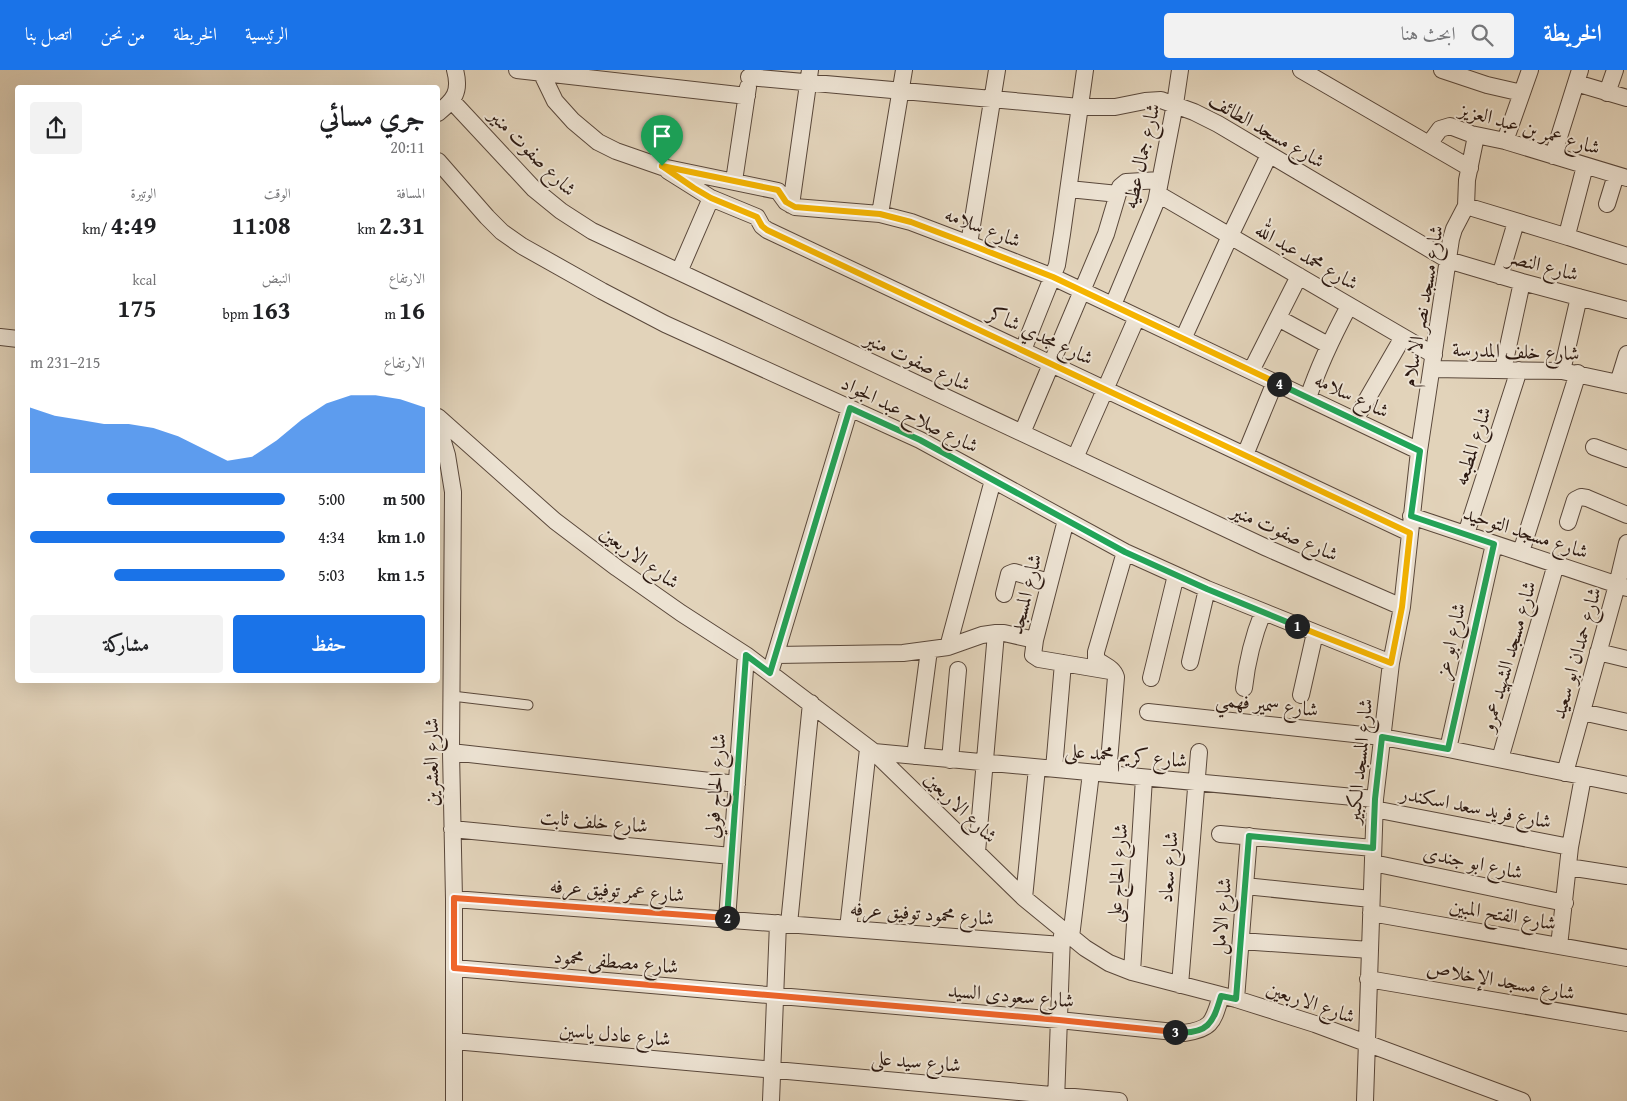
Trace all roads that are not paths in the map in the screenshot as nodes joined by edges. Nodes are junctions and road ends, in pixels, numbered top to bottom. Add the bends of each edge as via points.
1 (455, 70) edge
2 (517, 70) edge
3 (904, 70) edge
4 (996, 70) edge
5 (1085, 70) edge
6 (1180, 70) edge
7 (1301, 70) edge
8 (1442, 70) edge
9 (1530, 70) edge
10 (1615, 70) edge
11 (540, 71) edge
12 (750, 74) edge
13 (809, 76) edge
14 (1578, 77) edge
15 (901, 91) junction
16 (1522, 93) junction
17 (1607, 93) junction
18 (746, 96) junction
19 (1627, 98) edge
20 (992, 99) junction
21 (452, 102) junction
22 (1175, 104) junction
23 (1080, 107) junction
24 (440, 111) edge
25 (1476, 136) junction
26 (1505, 141) junction
27 (1429, 144) junction
28 (1269, 155) junction
29 (1553, 156) junction
30 (440, 163) edge
31 (662, 166) junction
32 (1585, 166) junction
33 (1470, 168) junction
34 (1621, 177) edge
35 (734, 181) junction
36 (1159, 187) junction
37 (1069, 189) junction
38 (1118, 194) junction
39 (711, 198) junction
40 (1607, 204) dead end
41 (791, 205) junction
42 (1466, 206) junction
43 (880, 214) junction
44 (1516, 222) junction
45 (1230, 236) junction
46 (1568, 237) junction
47 (969, 244) junction
48 (1627, 256) edge
49 (1448, 260) junction
50 (679, 272) junction
51 (1299, 276) junction
52 (1500, 276) junction
53 (1053, 277) junction
54 (1522, 282) junction
55 (1082, 291) junction
56 (1579, 297) junction
57 (1113, 305) junction
58 (1349, 306) junction
59 (1627, 310) edge
60 (1137, 317) junction
61 (1278, 318) junction
62 (0, 337) edge
63 (1403, 337) junction
64 (15, 339) edge
65 (1183, 339) junction
66 (1328, 345) junction
67 (1023, 350) junction
68 (1627, 354) edge
69 (1433, 362) junction
70 (1052, 364) junction
71 (1511, 370) junction
72 (1251, 371) junction
73 (1562, 371) junction
74 (1578, 373) junction
75 (1275, 382) junction
76 (1623, 384) edge
77 (1105, 389) junction
78 (1308, 398) junction
79 (850, 408) junction
80 (440, 419) edge
81 (1355, 420) junction
82 (440, 431) edge
83 (1022, 433) junction
84 (1594, 448) dead end
85 (1420, 451) junction
86 (1245, 455) junction
87 (1075, 458) junction
88 (1627, 459) edge
89 (993, 480) junction
90 (1627, 515) edge
91 (1411, 516) junction
92 (1066, 520) junction
93 (1568, 522) dead end
94 (1410, 533) junction
95 (1466, 534) junction
96 (1627, 543) edge
97 (1494, 544) junction
98 (1125, 552) junction
99 (1520, 552) junction
100 (1556, 564) junction
101 (1176, 575) junction
102 (1049, 582) junction
103 (1622, 586) edge
104 (1207, 589) junction
105 (1004, 594) dead end
106 (1402, 607) junction
107 (1263, 612) junction
108 (996, 633) junction
109 (1315, 633) junction
110 (1035, 640) junction
111 (948, 646) junction
112 (929, 650) junction
113 (1598, 652) junction
114 (746, 655) junction
115 (776, 655) junction
116 (1627, 659) edge
117 (1190, 662) dead end
118 (1063, 663) junction
119 (1391, 663) junction
120 (958, 670) dead end
121 (1115, 672) junction
122 (770, 673) junction
123 (1151, 678) dead end
124 (1244, 688) dead end
125 (1301, 695) dead end
126 (452, 696) junction
127 (811, 703) junction
128 (528, 705) dead end
129 (1148, 712) dead end
130 (1582, 712) junction
131 (1627, 722) edge
132 (1382, 737) junction
133 (1448, 749) junction
134 (871, 751) junction
135 (452, 752) junction
136 (1199, 752) dead end
137 (915, 756) junction
138 (950, 760) junction
139 (1500, 760) junction
140 (985, 763) junction
141 (1037, 768) junction
142 (1054, 769) junction
143 (1091, 772) junction
144 (1564, 773) junction
145 (1108, 774) junction
146 (1583, 777) junction
147 (1144, 778) junction
148 (1196, 782) junction
149 (737, 784) junction
150 (1627, 785) edge
151 (1374, 804) junction
152 (452, 829) junction
153 (1220, 834) dead end
154 (1249, 836) junction
155 (1570, 847) junction
156 (977, 852) junction
157 (732, 856) junction
158 (1373, 856) junction
159 (1568, 867) junction
160 (1627, 876) edge
161 (1245, 886) junction
162 (454, 898) junction
163 (1024, 898) junction
164 (1565, 903) junction
165 (1371, 906) junction
166 (727, 920) junction
167 (783, 924) junction
168 (848, 929) junction
169 (1065, 938) junction
170 (1241, 942) junction
171 (1560, 946) junction
172 (1370, 950) junction
173 (1627, 958) edge
174 (454, 968) junction
175 (1132, 972) junction
176 (1368, 979) junction
177 (1180, 985) junction
178 (775, 996) junction
179 (1229, 997) junction
180 (1059, 1020) junction
181 (1627, 1023) edge
182 (454, 1041) junction
183 (1366, 1044) junction
184 (772, 1070) junction
185 (1057, 1098) edge
186 (454, 1101) edge
187 (771, 1101) edge
188 (1119, 1101) edge
189 (1365, 1101) edge
190 (1522, 1101) edge

1 - 21 street via 457,77
2 - 11 street
3 - 15 street
4 - 20 street
5 - 23 street
6 - 22 street, شارع جمال عطيه
7 - 27 street
8 - 16 street
9 - 16 street
10 - 17 street
11 - 18 street
11 - 31 street via 555,101 598,142 636,159
12 - 13 street, شارع مسجد الطائف
12 - 18 street
13 - 15 street, شارع مسجد الطائف
13 - 41 street
14 - 17 street
14 - 29 street
15 - 20 street, شارع مسجد الطائف
15 - 43 street
16 - 26 street
17 - 19 street
18 - 35 street
20 - 23 street, شارع مسجد الطائف
20 - 47 street
21 - 24 street
21 - 50 street, شارع صفوت منير via 534,189 561,211 592,231
22 - 23 street, شارع مسجد الطائف via 1153,100 1115,107
22 - 28 street, شارع مسجد الطائف via 1218,124
22 - 36 street, شارع جمال عطيه
23 - 37 street
25 - 26 street, شارع عمر بن عبد العزيز
25 - 27 street, شارع عمر بن عبد العزيز via 1444,126
25 - 33 street, شارع مسجد نصر الاسلام
26 - 29 street, شارع عمر بن عبد العزيز
27 - 33 street
28 - 45 street
28 - 49 street, شارع مسجد الطائف
29 - 32 street, شارع عمر بن عبد العزيز
30 - 79 street, شارع صلاح عبد الجواد via 487,217 522,246 665,324
31 - 35 street
31 - 39 street, شارع مجدي شاكر
32 - 34 street, شارع عمر بن عبد العزيز
32 - 46 street
33 - 42 street, شارع مسجد نصر الاسلام
34 - 40 street
35 - 41 street via 778,190
36 - 38 street via 1126,182
36 - 45 street, شارع محمد عبد الله
36 - 57 street, شارع جمال عطيه via 1153,211
37 - 38 street
37 - 53 street
38 - 55 street via 1110,224
39 - 50 street
39 - 67 street, شارع مجدي شاكر via 757,217 767,230
41 - 43 street, شارع سلامه
42 - 44 street
42 - 49 street, شارع مسجد نصر الاسلام via 1454,229
43 - 47 street, شارع سلامه
44 - 46 street
44 - 52 street
45 - 51 street, شارع محمد عبد الله
45 - 65 street
46 - 48 street
47 - 53 street, شارع سلامه
49 - 52 street, شارع النصر
49 - 69 street, شارع مسجد نصر الاسلام
50 - 83 street, شارع صفوت منير
51 - 58 street, شارع محمد عبد الله
51 - 61 street
52 - 54 street, شارع النصر
53 - 55 street, شارع سلامه
53 - 67 street
54 - 56 street, شارع النصر
54 - 71 street, شارع المطبعه
55 - 57 street, شارع سلامه
55 - 70 street
56 - 59 street, شارع النصر
56 - 73 street
57 - 60 street, شارع سلامه
58 - 63 street, شارع محمد عبد الله
58 - 66 street
60 - 65 street, شارع سلامه
60 - 77 street
61 - 66 street
61 - 72 street
62 - 64 street
63 - 69 street, شارع محمد عبد الله
63 - 81 street
65 - 72 street, شارع سلامه
66 - 78 street
67 - 70 street, شارع مجدي شاكر
68 - 76 street
69 - 71 street, شارع خلف المدرسة
69 - 85 street, شارع مسجد نصر الاسلام
70 - 77 street, شارع مجدي شاكر
70 - 83 street
71 - 73 street, شارع خلف المدرسة
71 - 95 street, شارع المطبعه
72 - 75 street, شارع سلامه
73 - 74 street, شارع خلف المدرسة
74 - 76 street, شارع خلف المدرسة
74 - 99 street
75 - 78 street, شارع سلامه
75 - 86 street
77 - 86 street, شارع مجدي شاكر
77 - 87 street
78 - 81 street, شارع سلامه
79 - 89 street, شارع صلاح عبد الجواد via 920,440
79 - 115 street
80 - 114 street, شارع الاربعين via 563,527 681,613
81 - 85 street, شارع سلامه
82 - 126 street, شارع العشرين via 448,455 453,492
83 - 87 street, شارع صفوت منير
84 - 88 street
85 - 91 street, شارع مسجد نصر الاسلام
86 - 94 street, شارع مجدي شاكر
87 - 106 street, شارع صفوت منير
89 - 92 street, شارع صلاح عبد الجواد
89 - 111 street
90 - 93 street via 1581,497 1575,500
91 - 94 street, شارع المسجد الكبير
91 - 95 street, شارع مسجد التوحيد
92 - 98 street, شارع صلاح عبد الجواد
92 - 102 street, شارع المسجد
94 - 106 street, شارع المسجد الكبير
95 - 97 street, شارع مسجد التوحيد
96 - 103 street, شارع حمدان ابو سعيد
97 - 99 street, شارع مسجد التوحيد
97 - 133 street, شارع ابو عز
98 - 101 street, شارع صلاح عبد الجواد
98 - 121 street via 1096,652 1096,659
99 - 100 street, شارع مسجد التوحيد
100 - 103 street, شارع مسجد التوحيد
100 - 139 street, شارع مسجد الشهيد عمرو
101 - 104 street, شارع صلاح عبد الجواد
101 - 123 street
102 - 105 street via 1014,572 1009,574
102 - 110 street, شارع المسجد
103 - 113 street, شارع حمدان ابو سعيد
104 - 107 street, شارع صلاح عبد الجواد
104 - 117 street
106 - 119 street, شارع المسجد الكبير
107 - 109 street, شارع صلاح عبد الجواد
107 - 124 street via 1249,653
108 - 110 street
108 - 111 street
108 - 140 street
109 - 119 street, شارع صلاح عبد الجواد
109 - 125 street
110 - 118 street, شارع المسجد via 1035,657
111 - 112 street
112 - 115 street
112 - 137 street
113 - 116 street
113 - 130 street, شارع حمدان ابو سعيد
114 - 122 street, شارع الاربعين
114 - 149 street, شارع الحاج فولي
115 - 122 street
118 - 121 street, شارع المسجد
118 - 142 street
119 - 132 street, شارع المسجد الكبير
120 - 138 street
121 - 145 street
122 - 127 street, شارع الاربعين
126 - 128 lane
126 - 135 street, شارع العشرين
127 - 134 street, شارع الاربعين
127 - 167 street
129 - 132 street, شارع سمير فهمي
130 - 131 street
130 - 144 street, شارع حمدان ابو سعيد
132 - 133 street, شارع سمير فهمي
132 - 151 street, شارع المسجد الكبير
133 - 139 street, شارع سمير فهمي
134 - 137 street, شارع كريم محمد على
134 - 156 street, شارع الاربعين
134 - 168 street
135 - 149 street
135 - 152 street, شارع العشرين
136 - 148 street, شارع سعاد
137 - 138 street, شارع كريم محمد على
138 - 140 street, شارع كريم محمد على
139 - 144 street, شارع سمير فهمي
140 - 141 street, شارع كريم محمد على
140 - 156 street
141 - 142 street, شارع كريم محمد على
141 - 163 street
142 - 143 street, شارع كريم محمد على
143 - 145 street, شارع كريم محمد على
143 - 169 street
144 - 146 street, شارع سمير فهمي
145 - 147 street, شارع كريم محمد على
146 - 150 street, شارع سمير فهمي
146 - 155 street
147 - 148 street, شارع كريم محمد على
147 - 175 street, شارع الحاج على
148 - 151 street, شارع كريم محمد على
148 - 177 street, شارع سعاد
149 - 157 street, شارع الحاج فولي
151 - 155 street, شارع فريد سعد اسكندر
151 - 158 street, شارع المسجد الكبير
152 - 157 street, شارع خلف ثابت
152 - 162 street, شارع العشرين
153 - 154 street, شارع ابو جندى
154 - 158 street, شارع ابو جندى
154 - 161 street, شارع الامل
155 - 159 street
156 - 163 street, شارع الاربعين
157 - 166 street, شارع الحاج فولي
158 - 164 street, شارع ابو جندى
158 - 165 street, شارع المسجد الكبير
159 - 160 street
159 - 164 street
161 - 165 street, شارع الفتح المبين
161 - 170 street, شارع الامل
162 - 166 street, شارع عمر توفيق عرفه
162 - 174 street, شارع العشرين
163 - 169 street, شارع الاربعين
164 - 171 street
165 - 171 street, شارع الفتح المبين
165 - 172 street, شارع المسجد الكبير
166 - 167 street, شارع عمر توفيق عرفه
167 - 168 street, شارع محمود توفيق عرفه
167 - 178 street
168 - 169 street, شارع محمود توفيق عرفه
169 - 175 street, شارع الاربعين
169 - 180 street
170 - 172 street
170 - 179 street, شارع الامل
171 - 173 street, شارع الفتح المبين
172 - 176 street, شارع المسجد الكبير
174 - 178 street, شارع مصطفى محمود
174 - 182 street, شارع العشرين
175 - 177 street, شارع الاربعين
176 - 181 street, شارع مسجد الإخلاص
176 - 183 street, شارع المسجد الكبير
177 - 179 street, شارع الاربعين
178 - 180 street, شارع سعودى السيد
178 - 184 street
179 - 180 street, شارع سعودى السيد via 1208,1026 1184,1033
179 - 183 street, شارع الاربعين
180 - 185 street
182 - 184 street, شارع عادل ياسين
182 - 186 street, شارع العشرين
183 - 189 street, شارع المسجد الكبير
183 - 190 street, شارع الاربعين
184 - 185 street, شارع سيد على
184 - 187 street
185 - 188 street, شارع سيد على

